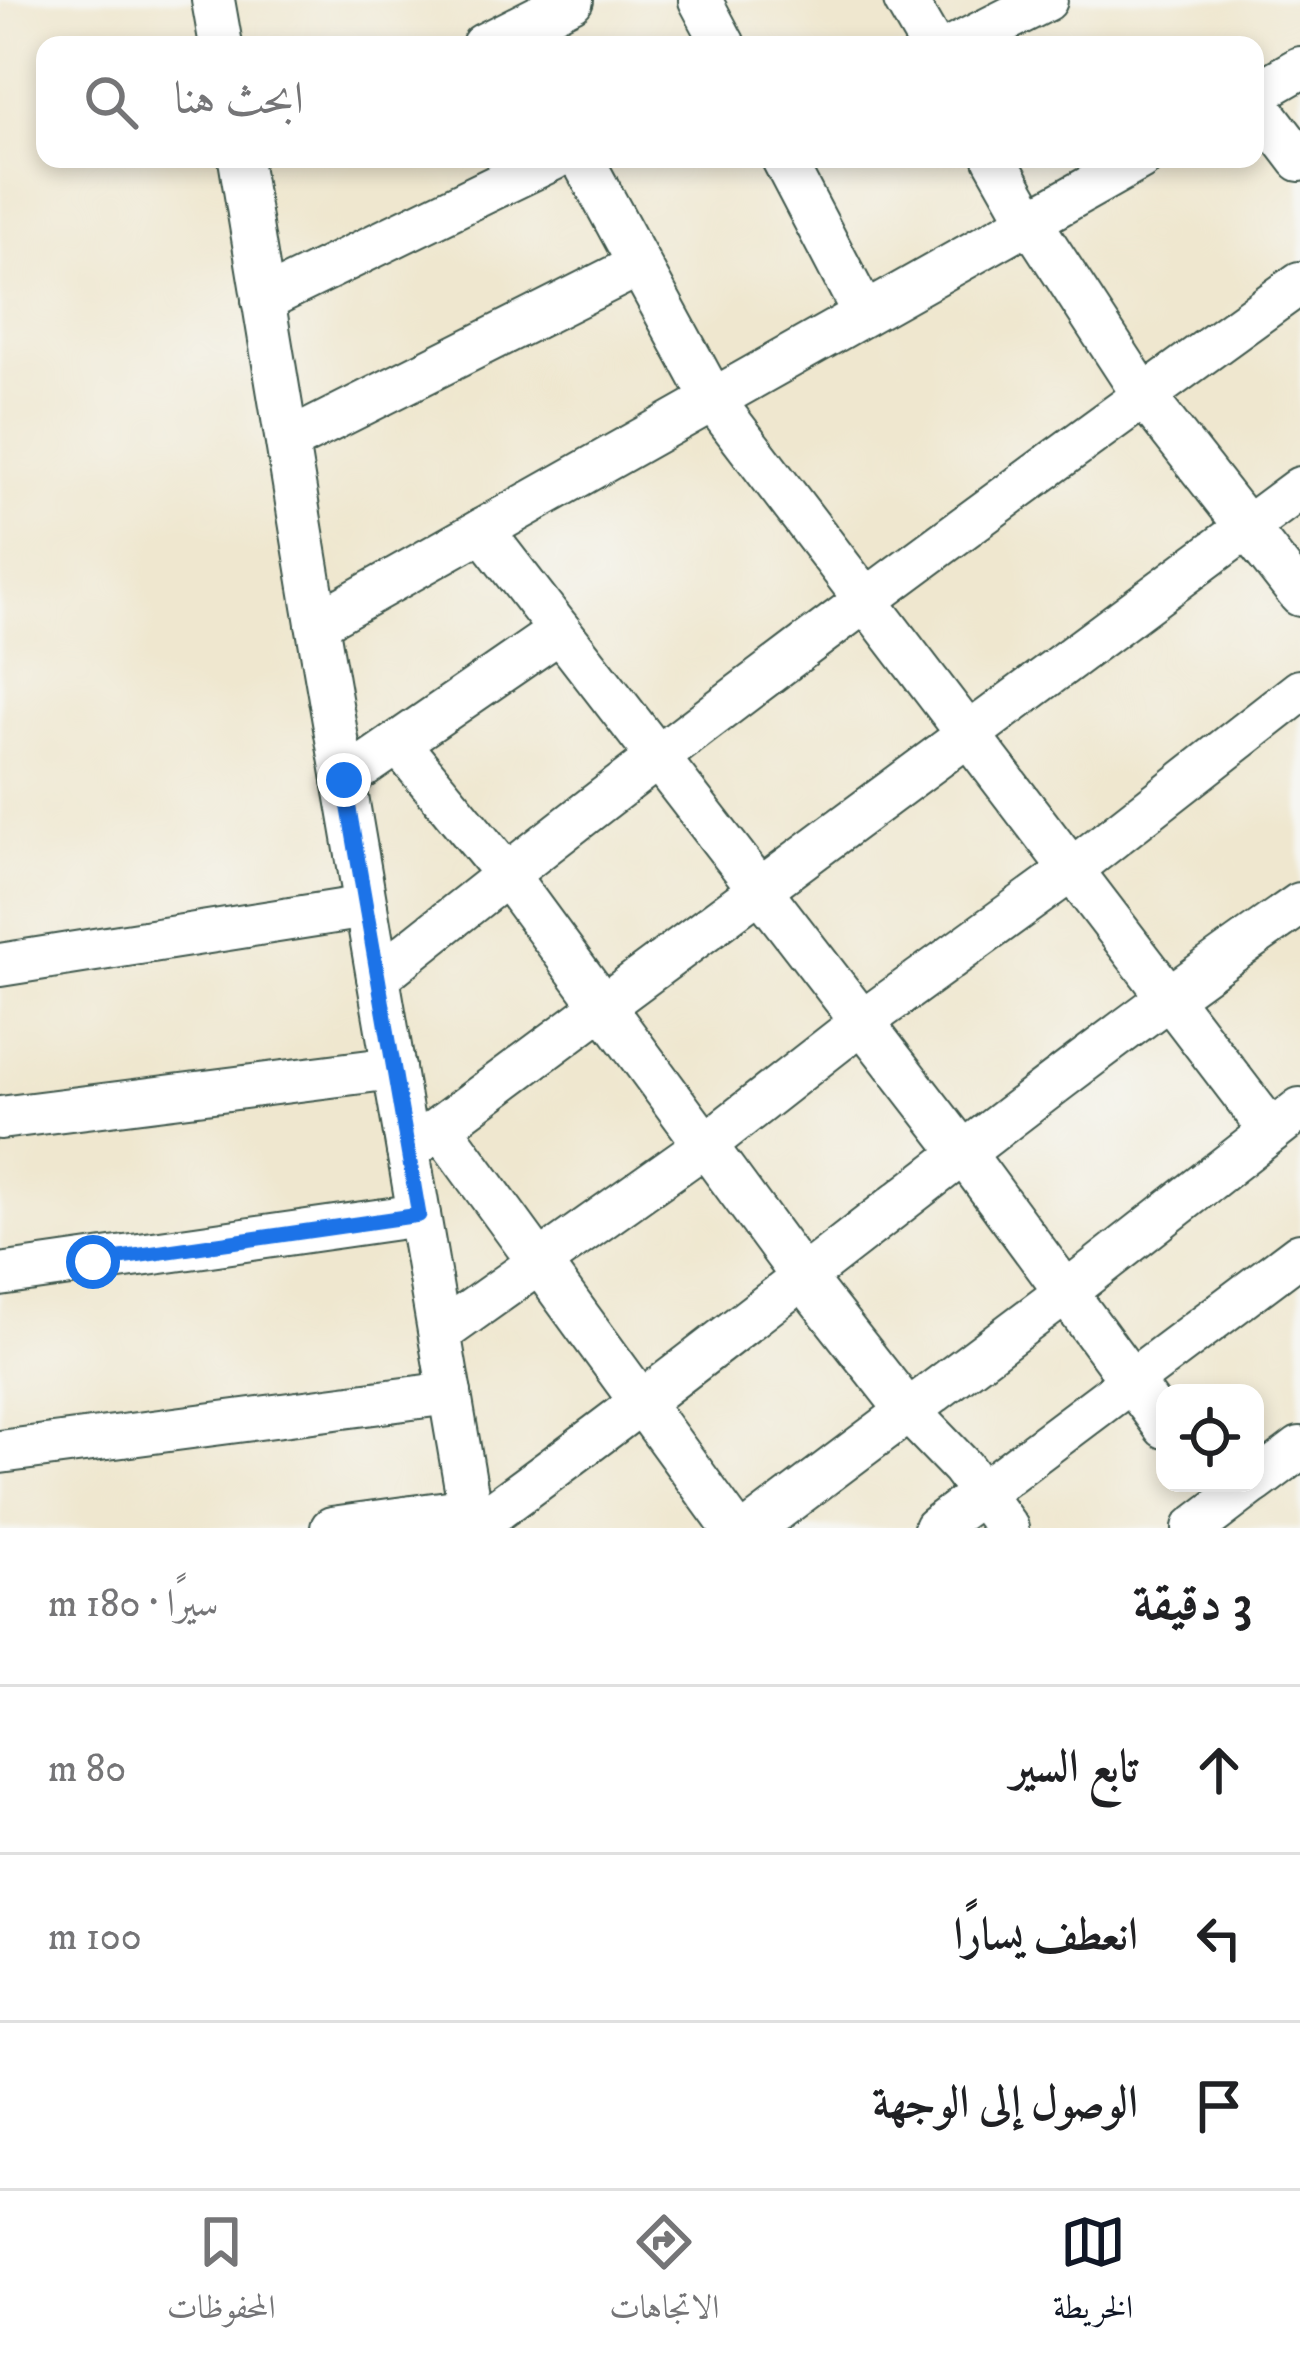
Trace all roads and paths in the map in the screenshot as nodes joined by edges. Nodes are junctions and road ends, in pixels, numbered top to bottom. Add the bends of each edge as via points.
1 (572, 0) edge
2 (700, 0) edge
3 (905, 0) edge
4 (1046, 0) edge
5 (502, 30) edge
6 (719, 36) edge
7 (926, 36) edge
8 (975, 36) edge
9 (1300, 68) edge
10 (1264, 92) edge
11 (1264, 110) edge
12 (1300, 160) edge
13 (247, 168) edge
14 (534, 168) edge
15 (587, 168) edge
16 (788, 168) edge
17 (1000, 168) edge
18 (1123, 168) edge
19 (1030, 221) junction
20 (639, 265) junction
21 (1300, 284) edge
22 (263, 300) junction
23 (864, 314) junction
24 (1144, 396) junction
25 (713, 400) junction
26 (287, 442) junction
27 (1300, 488) edge
28 (1246, 526) junction
29 (482, 530) junction
30 (1300, 595) edge
31 (866, 601) junction
32 (317, 623) junction
33 (560, 631) junction
34 (1300, 691) edge
35 (967, 734) junction
36 (398, 743) junction
37 (658, 759) junction
38 (344, 780) junction
39 (1070, 871) junction
40 (506, 874) junction
41 (760, 891) junction
42 (1300, 904) edge
43 (366, 907) junction
44 (0, 965) edge
45 (378, 977) junction
46 (1166, 997) junction
47 (604, 1008) junction
48 (862, 1022) junction
49 (394, 1068) junction
50 (0, 1118) edge
51 (1285, 1120) edge
52 (424, 1140) junction
53 (706, 1145) junction
54 (962, 1151) junction
55 (419, 1215) junction
56 (1300, 1253) edge
57 (539, 1262) junction
58 (0, 1275) edge
59 (804, 1279) junction
60 (1065, 1293) junction
61 (440, 1333) junction
62 (1131, 1381) junction
63 (450, 1393) junction
64 (644, 1405) junction
65 (907, 1410) junction
66 (1156, 1415) edge
67 (1300, 1448) edge
68 (0, 1452) edge
69 (1229, 1501) edge
70 (995, 1511) edge
71 (472, 1521) edge
72 (332, 1528) edge
73 (733, 1528) edge
74 (753, 1528) edge
75 (935, 1528) edge

1 - 5 street
2 - 6 street
3 - 7 street
4 - 8 street
9 - 10 street
11 - 12 street
13 - 22 street
14 - 22 street
15 - 20 street
16 - 23 street
17 - 19 street
18 - 19 street
19 - 23 street
19 - 24 street
20 - 25 street
20 - 26 street
21 - 24 street
22 - 26 street
23 - 25 street
24 - 28 street
24 - 31 street
25 - 29 street
25 - 31 street
26 - 32 street
27 - 28 street
28 - 30 street
28 - 35 street
29 - 32 street
29 - 33 street
31 - 35 street
31 - 37 street
32 - 38 street
33 - 36 street
33 - 37 street
34 - 39 street
35 - 39 street
35 - 41 street
36 - 38 street
36 - 40 street
37 - 40 street
37 - 41 street
38 - 43 street
39 - 46 street
39 - 48 street
40 - 45 street
40 - 47 street
41 - 47 street
41 - 48 street
42 - 46 street
43 - 44 street
43 - 45 street
45 - 49 street
46 - 51 street
46 - 54 street
47 - 52 street
47 - 53 street
48 - 53 street
48 - 54 street
49 - 50 street
49 - 52 street
51 - 60 street
52 - 55 street
52 - 57 street
53 - 57 street
53 - 59 street
54 - 59 street
54 - 60 street
55 - 58 street
55 - 61 street
56 - 62 street
57 - 61 street
57 - 64 street
59 - 64 street
59 - 65 street
60 - 62 street
60 - 65 street
61 - 63 street
62 - 66 street
62 - 70 street
63 - 68 street
63 - 71 street
64 - 71 street
64 - 73 street
65 - 70 street
65 - 74 street
67 - 69 street
70 - 75 street
71 - 72 street

